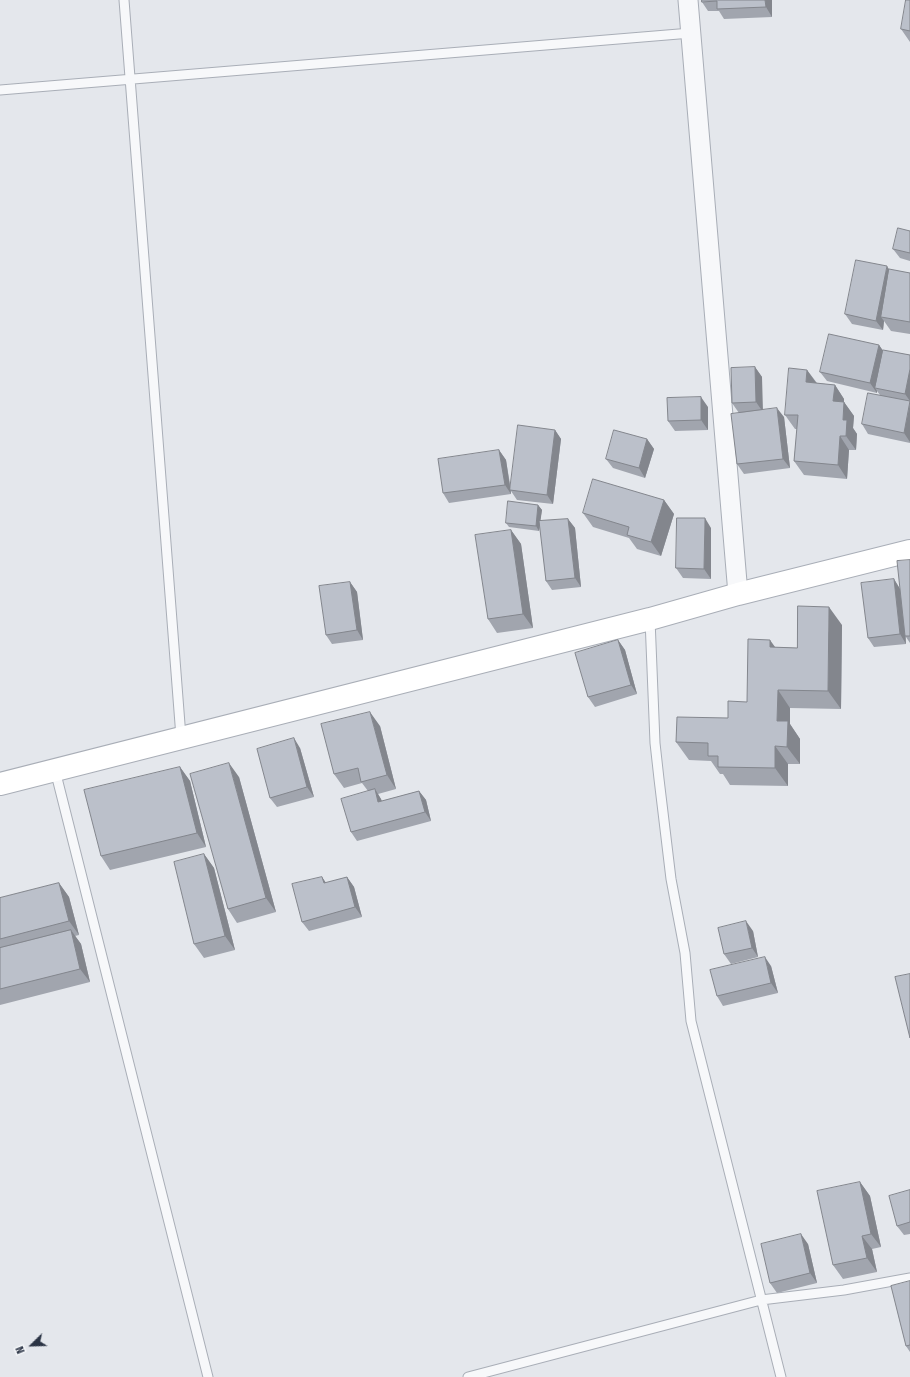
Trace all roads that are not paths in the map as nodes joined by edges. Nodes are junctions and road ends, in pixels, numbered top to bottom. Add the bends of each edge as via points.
1 (124, 0) edge
2 (688, 0) edge
3 (691, 33) junction
4 (131, 80) junction
5 (0, 90) edge
6 (910, 551) edge
7 (738, 594) junction
8 (650, 619) junction
9 (181, 737) junction
10 (55, 770) junction
11 (0, 784) edge
12 (910, 1278) edge
13 (761, 1300) junction
14 (208, 1377) edge
15 (468, 1377) edge
16 (781, 1377) edge

1 - 4 lane
2 - 3 street
3 - 4 lane
3 - 7 street
4 - 5 lane
4 - 9 lane
6 - 7 street
7 - 8 street
8 - 9 street
8 - 13 lane via 658,764 671,879 685,953 691,1021
9 - 10 street
10 - 11 street
10 - 14 lane
12 - 13 lane via 844,1290
13 - 15 lane
13 - 16 lane

